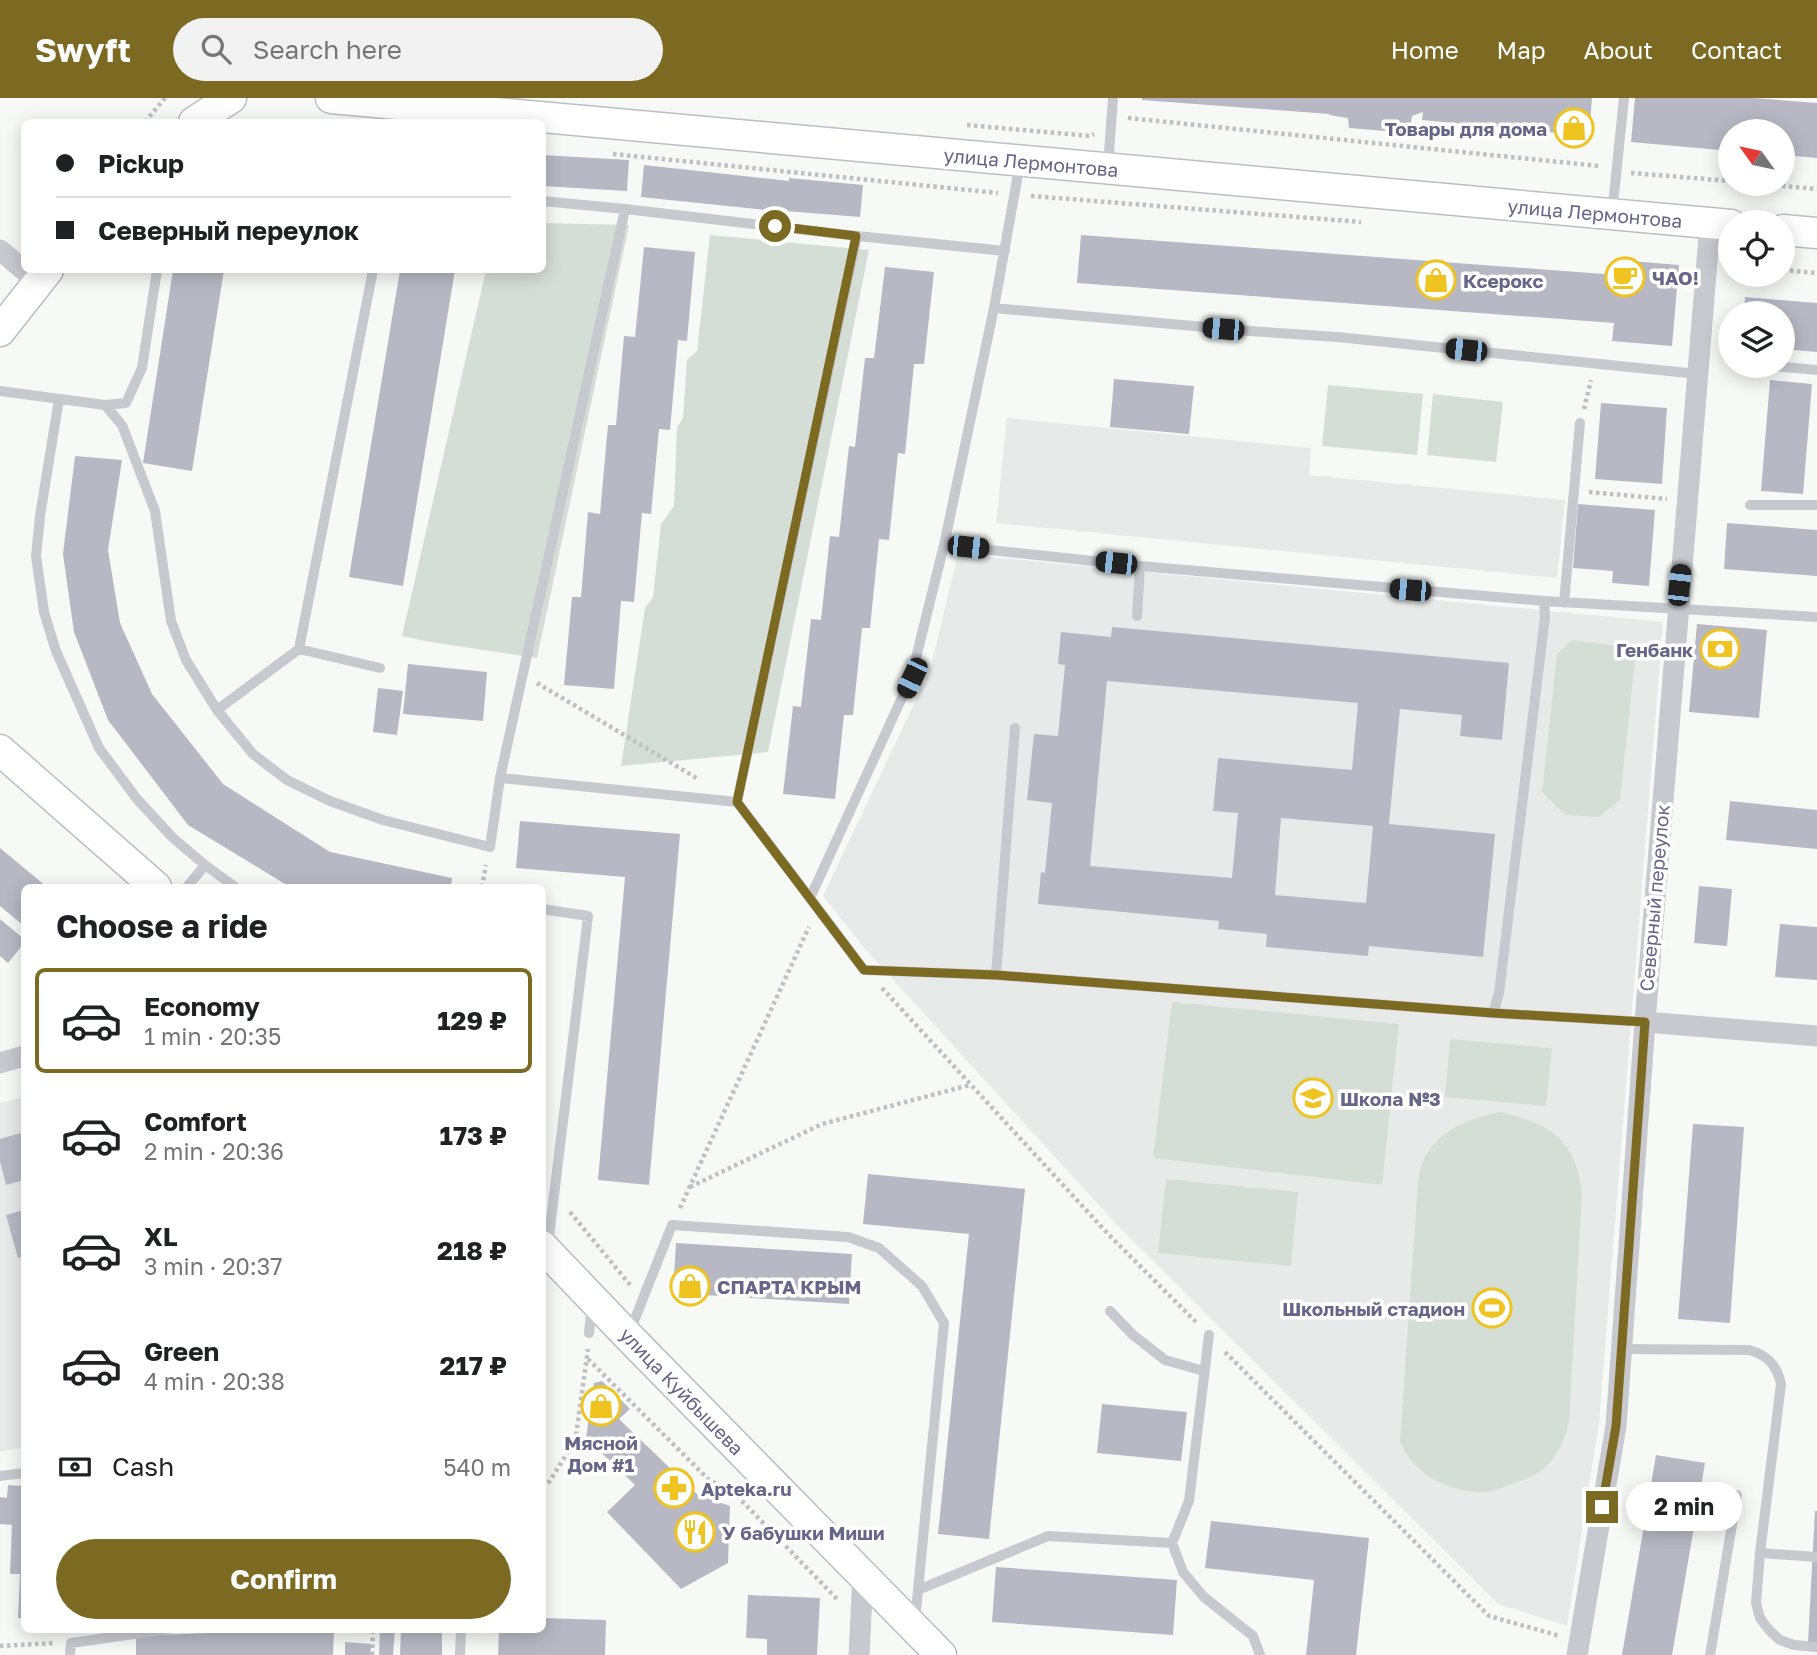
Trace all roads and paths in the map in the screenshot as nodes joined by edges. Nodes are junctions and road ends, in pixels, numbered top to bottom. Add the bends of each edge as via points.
1 (165, 98) edge
2 (231, 98) edge
3 (331, 98) edge
4 (1113, 98) edge
5 (1624, 98) edge
6 (148, 119) edge
7 (199, 119) edge
8 (523, 119) edge
9 (546, 121) edge
10 (967, 125) dead end
11 (1111, 126) junction
12 (608, 154) dead end
13 (1020, 161) junction
14 (1617, 167) junction
15 (1108, 169) junction
16 (1718, 180) edge
17 (1796, 187) edge
18 (1817, 189) edge
19 (1015, 194) junction
20 (546, 201) edge
21 (625, 209) junction
22 (1612, 215) junction
23 (1364, 222) dead end
24 (1718, 224) edge
25 (1795, 231) edge
26 (1817, 233) edge
27 (856, 236) junction
28 (1718, 238) edge
29 (0, 250) edge
30 (1004, 251) junction
31 (21, 263) edge
32 (1795, 271) edge
33 (157, 273) edge
34 (372, 273) edge
35 (1817, 273) edge
36 (43, 276) edge
37 (994, 307) junction
38 (0, 331) edge
39 (1595, 363) junction
40 (1795, 368) edge
41 (1817, 370) edge
42 (1699, 374) junction
43 (0, 391) edge
44 (58, 399) junction
45 (105, 405) junction
46 (1580, 423) joint
47 (1574, 491) junction
48 (1679, 500) dead end
49 (1750, 505) dead end
50 (1817, 505) edge
51 (944, 545) junction
52 (1140, 566) junction
53 (1544, 601) junction
54 (1564, 603) junction
55 (1677, 609) junction
56 (1137, 616) dead end
57 (1817, 617) edge
58 (299, 649) junction
59 (380, 668) dead end
60 (523, 675) junction
61 (217, 710) junction
62 (1014, 728) dead end
63 (0, 750) edge
64 (500, 778) junction
65 (737, 802) junction
66 (205, 864) junction
67 (153, 884) edge
68 (189, 884) edge
69 (231, 884) edge
70 (810, 898) junction
71 (818, 909) junction
72 (546, 910) edge
73 (996, 975) junction
74 (1493, 1013) junction
75 (1645, 1022) junction
76 (1817, 1036) edge
77 (21, 1057) edge
78 (0, 1063) edge
79 (971, 1085) dead end
80 (690, 1188) junction
81 (554, 1193) junction
82 (672, 1225) junction
83 (546, 1243) edge
84 (546, 1250) edge
85 (592, 1298) junction
86 (643, 1300) junction
87 (1110, 1311) dead end
88 (589, 1333) dead end
89 (1209, 1335) dead end
90 (628, 1336) junction
91 (1621, 1349) junction
92 (1204, 1371) junction
93 (21, 1473) edge
94 (0, 1476) edge
95 (546, 1484) edge
96 (1737, 1495) dead end
97 (1172, 1543) junction
98 (1760, 1553) junction
99 (1817, 1557) edge
100 (863, 1575) junction
101 (918, 1590) junction
102 (914, 1628) junction
103 (860, 1629) junction
104 (141, 1633) edge
105 (373, 1633) edge
106 (461, 1633) edge
107 (71, 1643) junction
108 (0, 1646) edge
109 (1817, 1647) edge
110 (70, 1655) edge
111 (372, 1655) edge
112 (460, 1655) edge
113 (859, 1655) edge
114 (941, 1655) edge
115 (1260, 1655) edge
116 (1577, 1655) edge
117 (1710, 1655) edge

1 - 6 path
2 - 7 main road
3 - 8 main road, улица Лермонтова
4 - 11 lane
5 - 14 lane
9 - 13 main road, улица Лермонтова
10 - 11 path via 1090,135
11 - 14 path via 1128,118
11 - 15 lane
12 - 19 path
13 - 15 main road, улица Лермонтова
13 - 19 lane
14 - 16 path via 1630,173
14 - 22 lane
15 - 22 main road, улица Лермонтова
17 - 18 path
19 - 23 path
19 - 30 lane
20 - 21 lane
21 - 27 lane
21 - 60 lane
22 - 24 main road, улица Лермонтова
25 - 26 main road
27 - 30 lane
27 - 65 lane
28 - 42 street, Северный переулок
29 - 31 street
30 - 37 lane
32 - 35 path
33 - 45 lane via 142,368 126,403
34 - 58 lane
36 - 38 main road
37 - 39 lane
37 - 51 lane
39 - 42 lane
39 - 46 path
40 - 41 lane
42 - 55 street, Северный переулок
43 - 44 lane
44 - 45 lane
44 - 66 lane via 36,556 44,612 56,651 99,748 136,799
45 - 61 lane via 122,425 155,512 171,621 186,660
46 - 47 lane
47 - 48 path
47 - 54 lane
49 - 50 lane
51 - 52 lane
51 - 70 lane via 912,678
52 - 53 lane
52 - 56 lane
53 - 54 lane
53 - 74 lane
54 - 55 lane
55 - 57 lane
55 - 75 street, Северный переулок
58 - 59 lane
58 - 61 lane
60 - 64 lane
60 - 65 path
61 - 64 lane via 253,754 287,780 383,820 490,847
62 - 73 lane
63 - 67 main road
64 - 65 lane
65 - 70 lane
66 - 68 lane
66 - 69 lane
70 - 71 lane
71 - 73 lane via 864,970
71 - 80 path
72 - 81 lane via 588,916
73 - 74 lane
74 - 75 lane
75 - 76 street
75 - 91 street, Северный переулок
77 - 78 street
79 - 80 path via 822,1124
80 - 82 path
81 - 83 lane
81 - 86 path
82 - 86 lane
82 - 101 lane via 848,1237 880,1248 922,1286 944,1323
84 - 85 main road, улица Куйбышева
85 - 88 lane
85 - 90 main road, улица Куйбышева
86 - 90 lane
87 - 92 lane via 1165,1360
89 - 92 lane
90 - 100 main road, улица Куйбышева
91 - 98 lane via 1749,1350 1774,1365 1781,1384
91 - 116 street, Северный переулок via 1616,1426
92 - 97 lane via 1189,1501
93 - 94 lane
95 - 103 path via 576,1436 588,1359 708,1479 739,1498 833,1593
96 - 117 lane
97 - 101 lane via 1048,1536
97 - 115 lane via 1184,1572 1204,1597 1253,1636
98 - 99 lane
98 - 109 lane via 1756,1603 1760,1618 1780,1640
100 - 102 main road, улица Куйбышева
100 - 103 street
101 - 102 lane
102 - 114 main road, улица Куйбышева
103 - 113 street
104 - 107 lane
105 - 111 path
106 - 112 lane
107 - 108 path
107 - 110 lane

